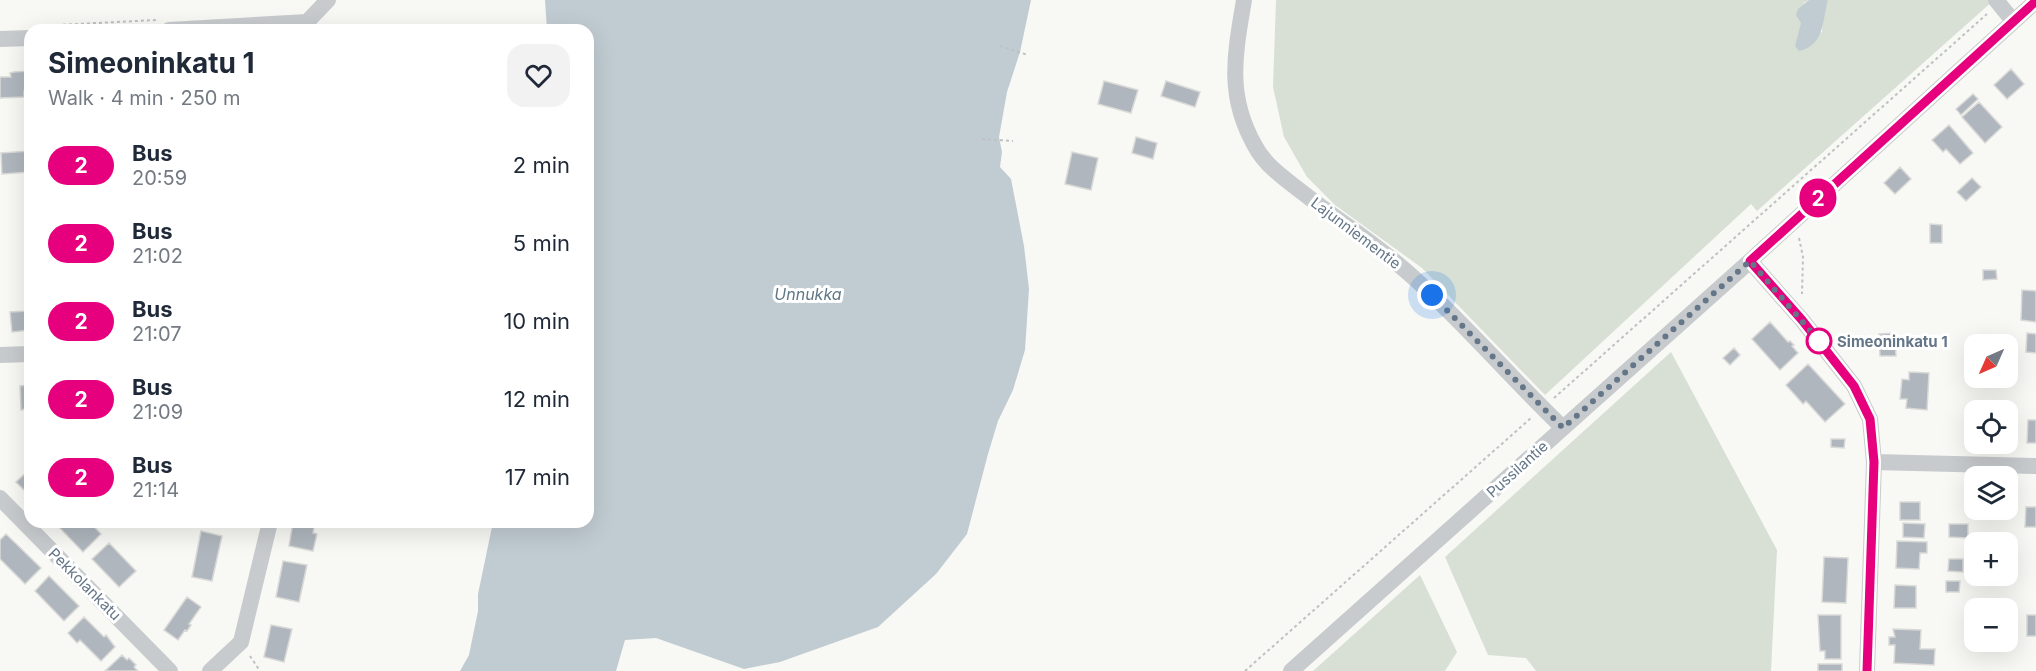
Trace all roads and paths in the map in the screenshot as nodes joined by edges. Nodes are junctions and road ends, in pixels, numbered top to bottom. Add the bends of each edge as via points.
1 (328, 0) edge
2 (1244, 0) edge
3 (2036, 1) edge
4 (1998, 2) edge
5 (2013, 21) junction
6 (213, 24) edge
7 (24, 34) edge
8 (0, 39) edge
9 (1000, 46) dead end
10 (1028, 55) dead end
11 (982, 139) dead end
12 (1013, 141) dead end
13 (1789, 224) junction
14 (1750, 261) junction
15 (1801, 291) dead end
16 (24, 354) edge
17 (0, 355) edge
18 (1542, 408) junction
19 (1563, 428) junction
20 (1874, 462) junction
21 (2036, 466) edge
22 (0, 498) edge
23 (24, 522) edge
24 (29, 528) edge
25 (269, 528) edge
26 (170, 671) edge
27 (210, 671) edge
28 (1245, 671) edge
29 (1291, 671) edge
30 (1868, 671) edge

1 - 6 street via 307,22
2 - 18 street, Lajunniementie via 1234,58 1235,87 1240,115 1255,148 1276,172 1416,279
3 - 5 street, Pussilantie
4 - 5 street
4 - 18 path
5 - 13 street, Pussilantie
7 - 8 street
9 - 10 path
11 - 12 path
13 - 14 street, Pussilantie
13 - 15 path via 1799,238 1803,256
14 - 19 street, Pussilantie
14 - 20 street via 1854,386 1870,419
16 - 17 street
18 - 19 street, Lajunniementie
18 - 28 path
19 - 29 street, Pussilantie
20 - 21 street
20 - 30 street
22 - 23 street, Pekkolankatu
24 - 26 street, Pekkolankatu
25 - 27 street via 241,642

